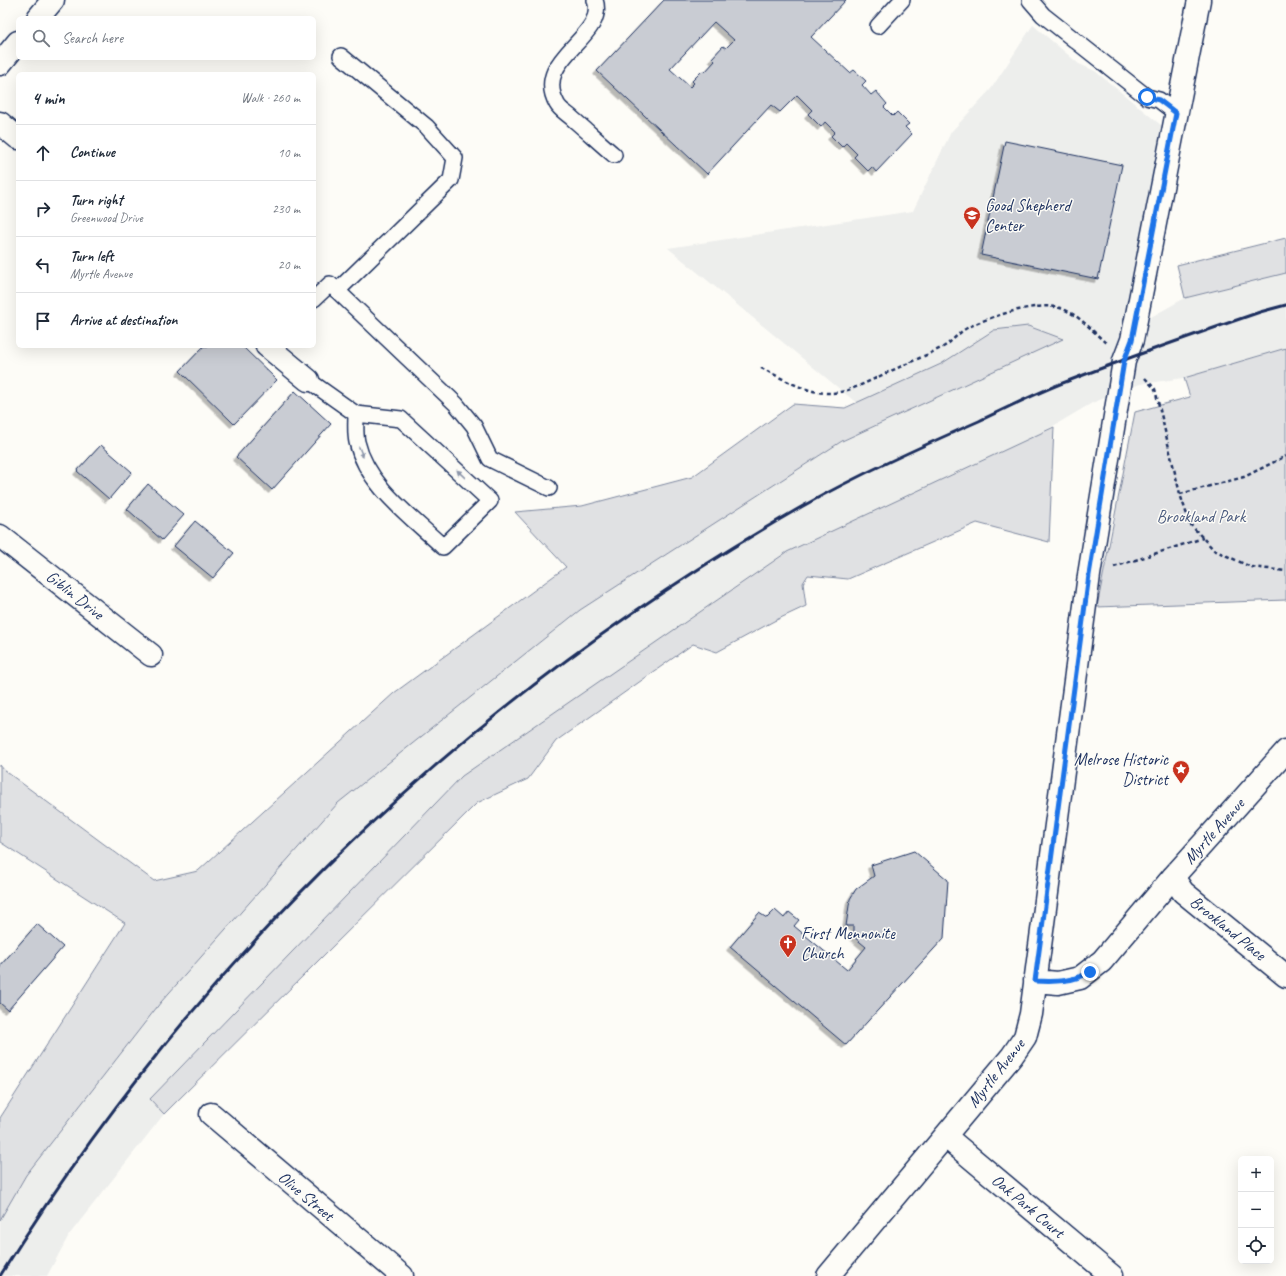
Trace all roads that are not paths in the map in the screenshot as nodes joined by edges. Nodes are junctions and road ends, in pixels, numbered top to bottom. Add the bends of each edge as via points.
1 (53, 0) edge
2 (595, 0) edge
3 (902, 0) edge
4 (1030, 0) edge
5 (1199, 0) edge
6 (40, 16) edge
7 (878, 26) dead end
8 (16, 44) edge
9 (341, 56) dead end
10 (0, 64) edge
11 (1176, 113) junction
12 (0, 123) edge
13 (16, 136) edge
14 (614, 155) dead end
15 (337, 291) junction
16 (316, 297) edge
17 (269, 348) edge
18 (308, 380) joint
19 (356, 414) junction
20 (549, 488) dead end
21 (0, 536) edge
22 (151, 655) dead end
23 (1286, 752) edge
24 (1173, 877) junction
25 (1286, 976) edge
26 (1035, 981) junction
27 (210, 1114) dead end
28 (945, 1136) junction
29 (402, 1276) edge
30 (828, 1276) edge
31 (1112, 1276) edge

1 - 6 street
2 - 14 lane via 597,10 593,21 556,67 551,86 558,106
3 - 7 lane
4 - 11 lane via 1043,15 1147,97 1159,100
5 - 11 street
8 - 10 street
9 - 15 lane via 427,127 455,158 451,180
11 - 26 street via 1132,340 1124,361 1089,575
12 - 13 street
15 - 16 lane via 330,284
15 - 20 lane via 456,404 474,426 490,459
17 - 18 street
18 - 19 lane
19 -> 19 lane via 357,442 370,473 388,495 443,547 490,501 401,419
21 - 22 street, Giblin Drive
23 - 24 street, Myrtle Avenue
24 - 25 street, Brookland Place via 1183,892
24 - 26 street, Myrtle Avenue via 1090,972 1080,978 1058,982
26 - 28 street, Myrtle Avenue via 1026,1037
27 - 29 street, Olive Street
28 - 30 street, Myrtle Avenue
28 - 31 street, Oak Park Court

